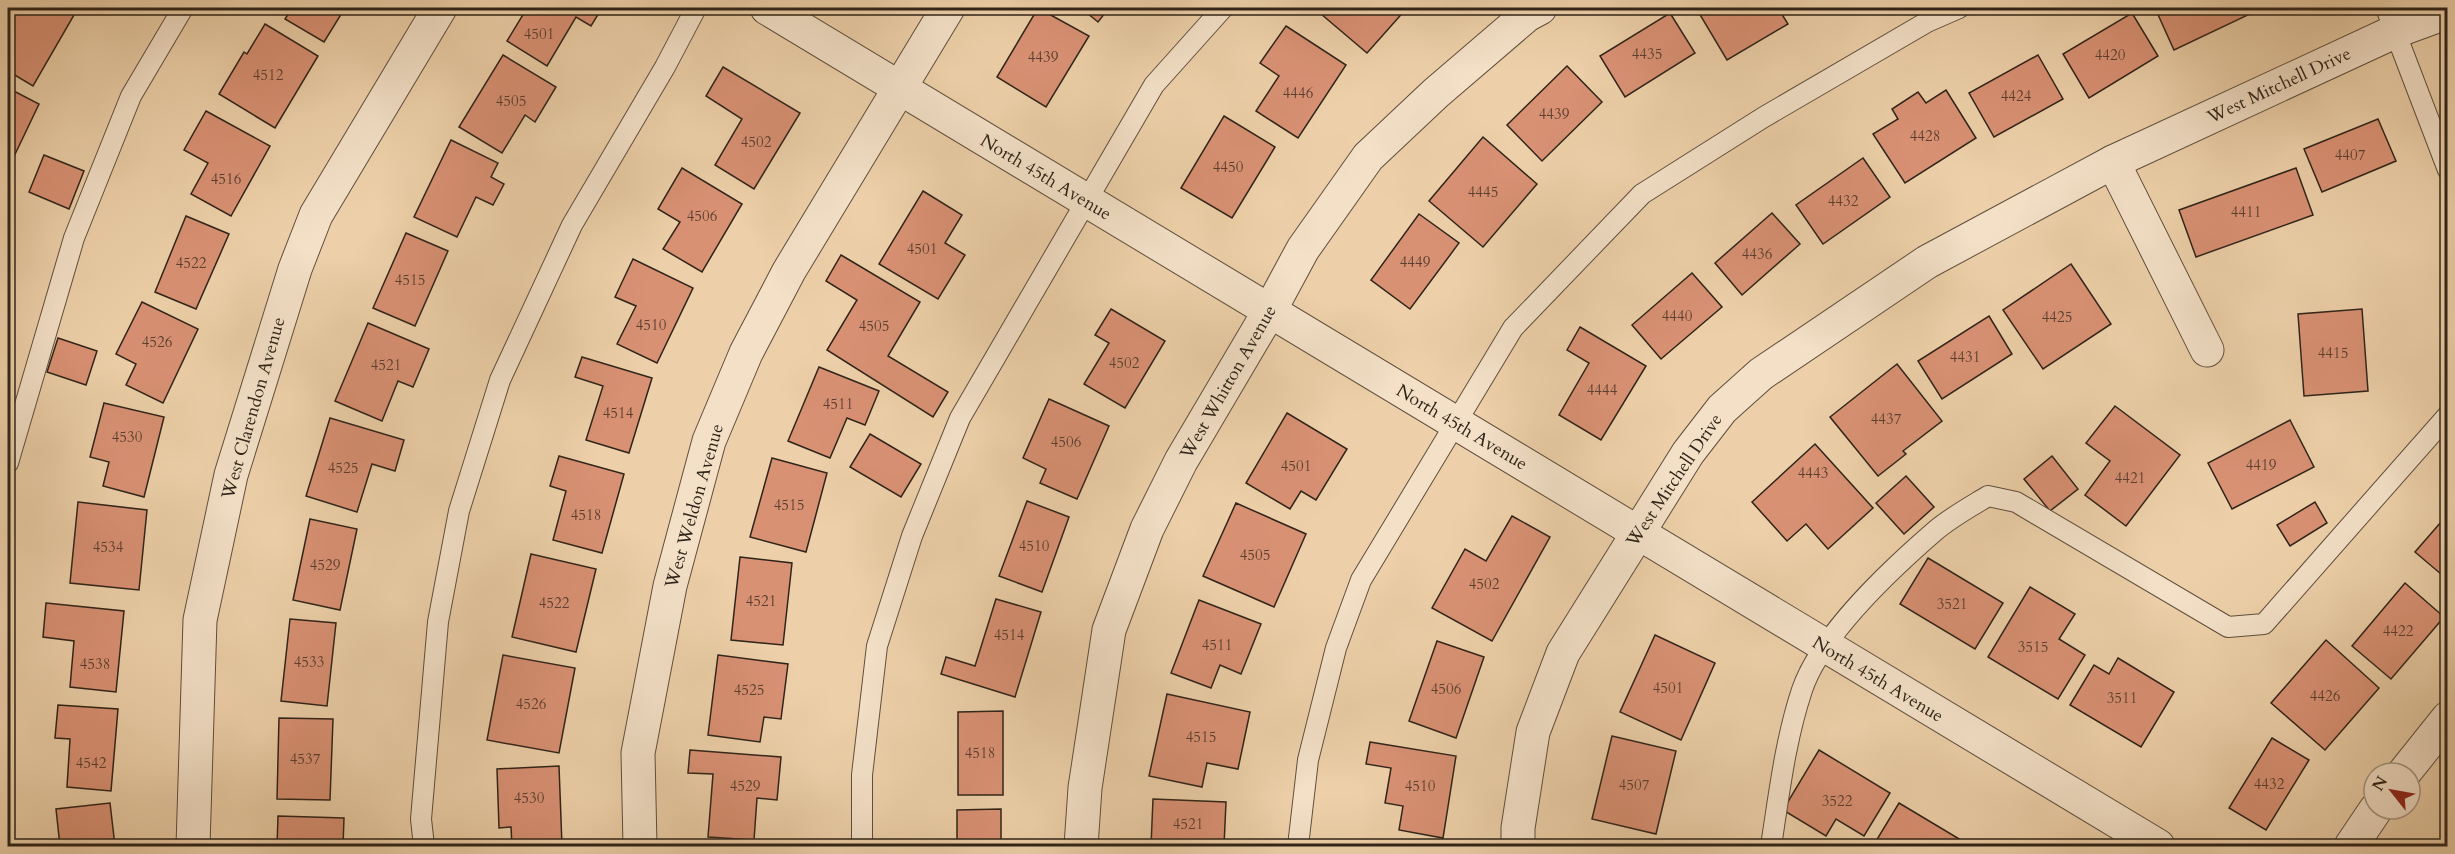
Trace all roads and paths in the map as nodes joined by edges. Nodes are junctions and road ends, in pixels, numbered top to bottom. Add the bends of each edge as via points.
1 (183, 8) edge
2 (440, 8) edge
3 (696, 8) edge
4 (767, 8) edge
5 (948, 8) edge
6 (1223, 8) edge
7 (1540, 8) edge
8 (1959, 8) edge
9 (2448, 12) edge
10 (2391, 19) edge
11 (898, 87) junction
12 (2113, 162) junction
13 (2448, 170) edge
14 (1085, 200) junction
15 (1269, 312) junction
16 (2207, 350) dead end
17 (2448, 415) edge
18 (1454, 422) junction
19 (8, 463) edge
20 (1637, 533) junction
21 (1825, 647) junction
22 (2448, 718) edge
23 (2414, 761) edge
24 (2368, 821) edge
25 (193, 846) edge
26 (424, 846) edge
27 (640, 846) edge
28 (862, 846) edge
29 (1081, 846) edge
30 (1299, 846) edge
31 (1518, 846) edge
32 (1771, 846) edge
33 (2158, 846) edge
34 (2351, 846) edge

1 - 19 lane via 131,96 74,238
2 - 25 street, West Clarendon Avenue via 316,215 295,269 231,475 200,620
3 - 26 lane via 572,225 500,380 459,511 438,622 421,819
4 - 11 street, North 45th Avenue
5 - 11 street, West Weldon Avenue
6 - 14 lane via 1154,85
7 - 15 street, West Whitton Avenue via 1436,93 1368,157 1303,249
8 - 18 lane via 1927,22 1774,111 1642,194 1513,328
9 - 10 street, West Mitchell Drive
10 - 12 street, West Mitchell Drive
10 - 13 lane
11 - 14 street, North 45th Avenue
11 - 27 street, West Weldon Avenue via 789,271 746,352 709,441 670,586 639,753
12 - 16 street
12 - 20 street, West Mitchell Drive via 1927,262 1761,374 1722,409 1688,453
14 - 15 street, North 45th Avenue
14 - 28 lane via 960,418 912,536 877,646 862,775
15 - 18 street, North 45th Avenue
15 - 29 street, West Whitton Avenue via 1177,470 1148,529 1110,630 1085,788
17 - 21 lane via 2264,624 2228,627 2016,502 1988,496 1936,530 1861,602
18 - 20 street, North 45th Avenue
18 - 30 lane via 1357,590 1336,648 1308,760
20 - 21 street, North 45th Avenue
20 - 31 street, West Mitchell Drive via 1563,653 1533,732
21 - 32 lane via 1802,689 1787,745
21 - 33 street, North 45th Avenue
22 - 23 street
24 - 34 street

